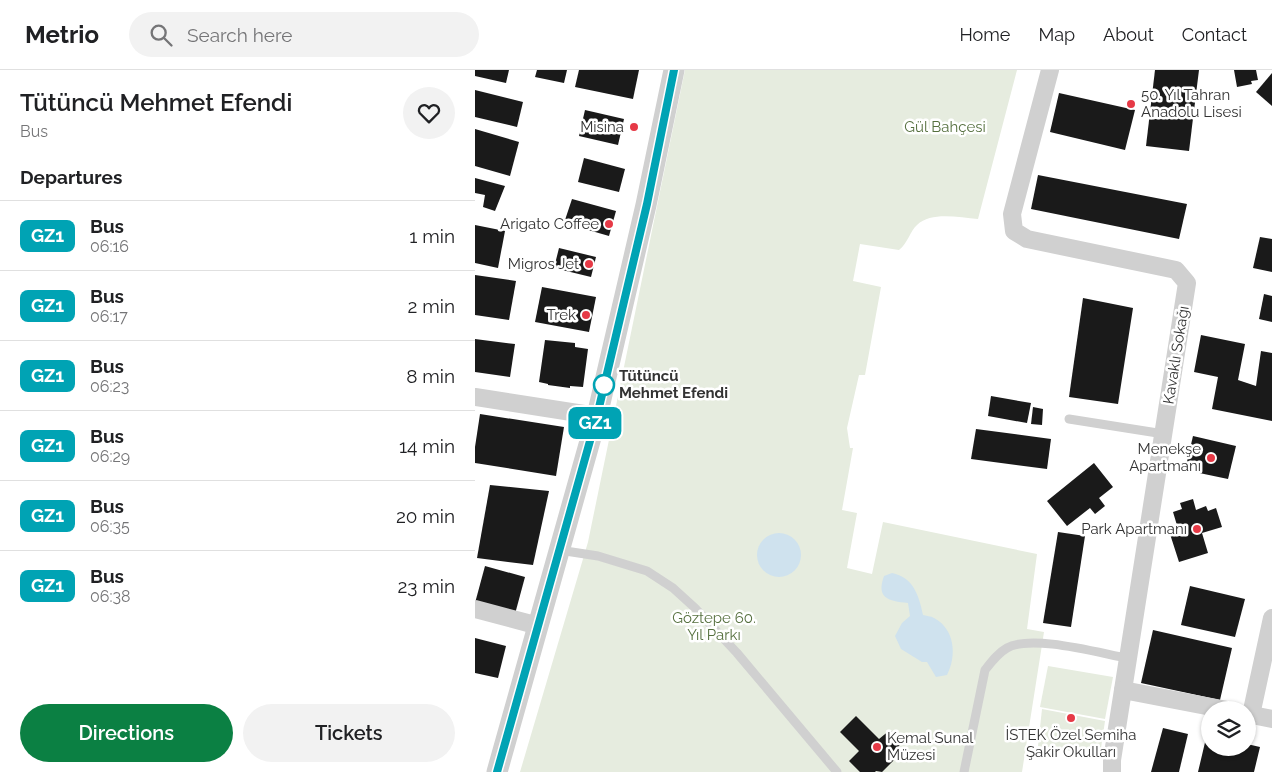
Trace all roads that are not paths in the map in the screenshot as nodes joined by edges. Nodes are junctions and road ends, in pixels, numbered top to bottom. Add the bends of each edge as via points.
1 (673, 70) edge
2 (1050, 70) edge
3 (475, 397) edge
4 (597, 416) junction
5 (1069, 419) dead end
6 (1164, 434) junction
7 (559, 550) junction
8 (475, 609) edge
9 (1272, 618) edge
10 (539, 626) junction
11 (1127, 658) junction
12 (1123, 690) junction
13 (1252, 701) edge
14 (1201, 705) edge
15 (1256, 716) edge
16 (1272, 719) edge
17 (497, 772) edge
18 (837, 772) edge
19 (965, 772) edge
20 (1113, 772) edge

1 - 4 street via 647,204
2 - 6 street, Kavaklı Sokağı via 1012,214 1014,231 1027,239 1176,270 1187,284
3 - 4 street
4 - 7 street
5 - 6 lane
6 - 11 street, Kavaklı Sokağı
7 - 10 street
7 - 18 lane via 598,556 647,571 673,588 737,652
8 - 10 street
9 - 13 street
10 - 17 street
11 - 12 street, Kavaklı Sokağı
11 - 19 lane via 1050,644 1009,647 985,670
12 - 14 street
12 - 20 street, Kavaklı Sokağı
15 - 16 street

